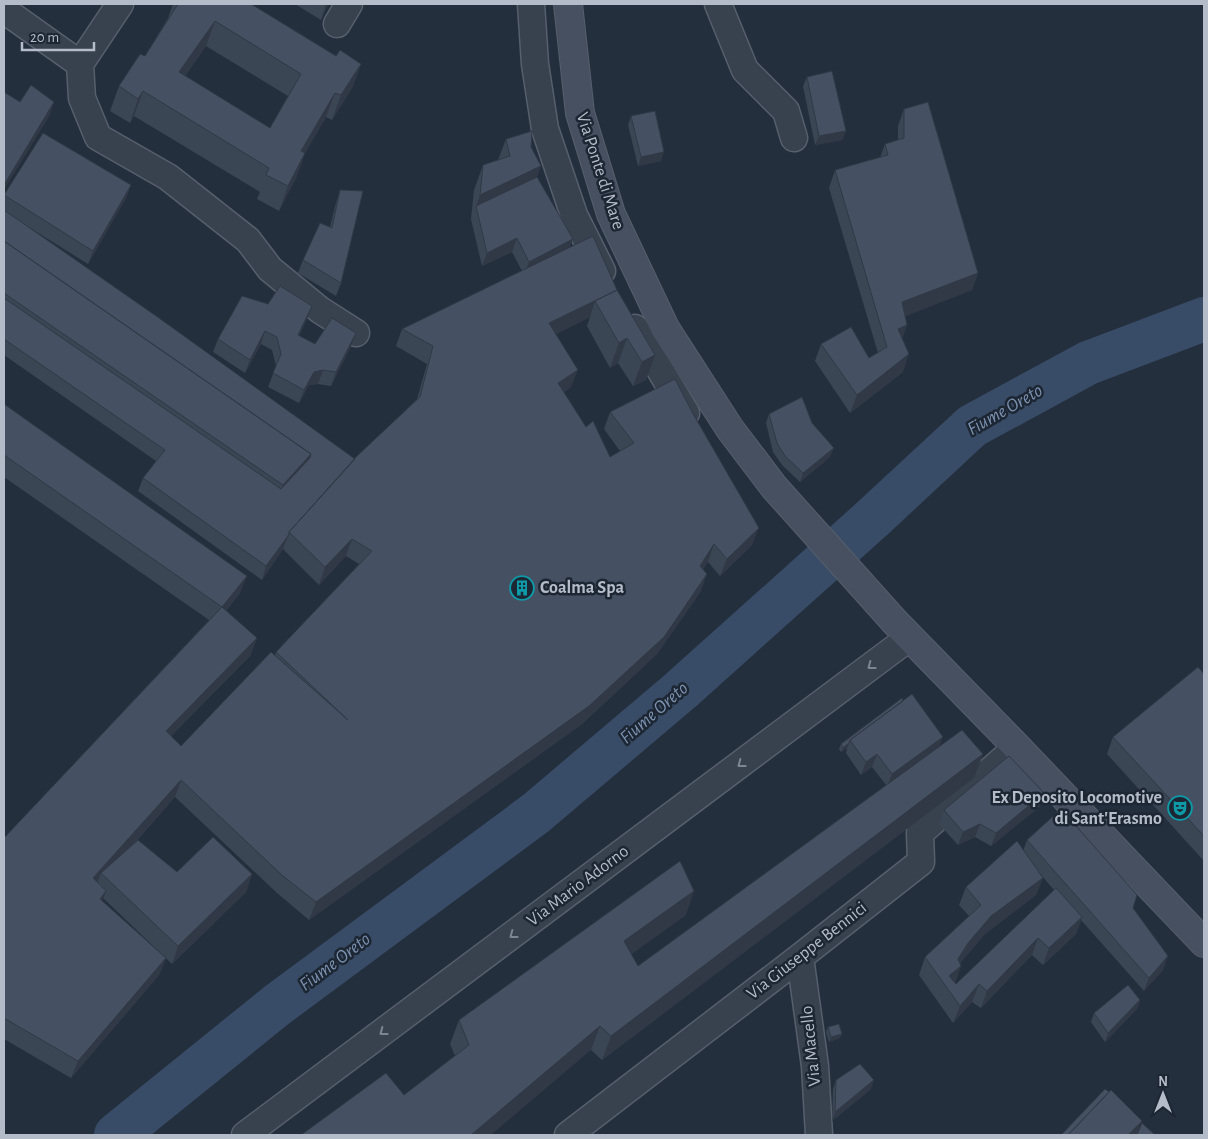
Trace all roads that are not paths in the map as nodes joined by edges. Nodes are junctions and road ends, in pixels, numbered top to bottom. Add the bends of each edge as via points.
1 (120, 4) edge
2 (531, 4) edge
3 (568, 4) edge
4 (718, 4) edge
5 (4, 10) edge
6 (80, 64) junction
7 (794, 138) dead end
8 (356, 334) edge
9 (698, 432) edge
10 (903, 630) junction
11 (1017, 747) junction
12 (1204, 943) edge
13 (800, 957) junction
14 (245, 1135) edge
15 (568, 1135) edge
16 (819, 1135) edge

1 - 6 street
2 - 9 street via 534,64 545,130 574,215 604,276
3 - 10 main road, Via Ponte di Mare via 580,113 611,214 665,328 730,429 774,486
4 - 7 street via 745,70 786,111
5 - 6 street
6 - 8 street via 82,98 98,138 168,177 248,240 270,269 320,310
10 - 11 main road, Via Ponte di Mare
10 -> 14 street, Via Mario Adorno
11 - 12 main road, Via Ponte di Mare
11 - 13 street, Via Giuseppe Bennici via 920,833 921,862
13 - 15 street, Via Giuseppe Bennici
13 - 16 street, Via Macello via 815,1066

